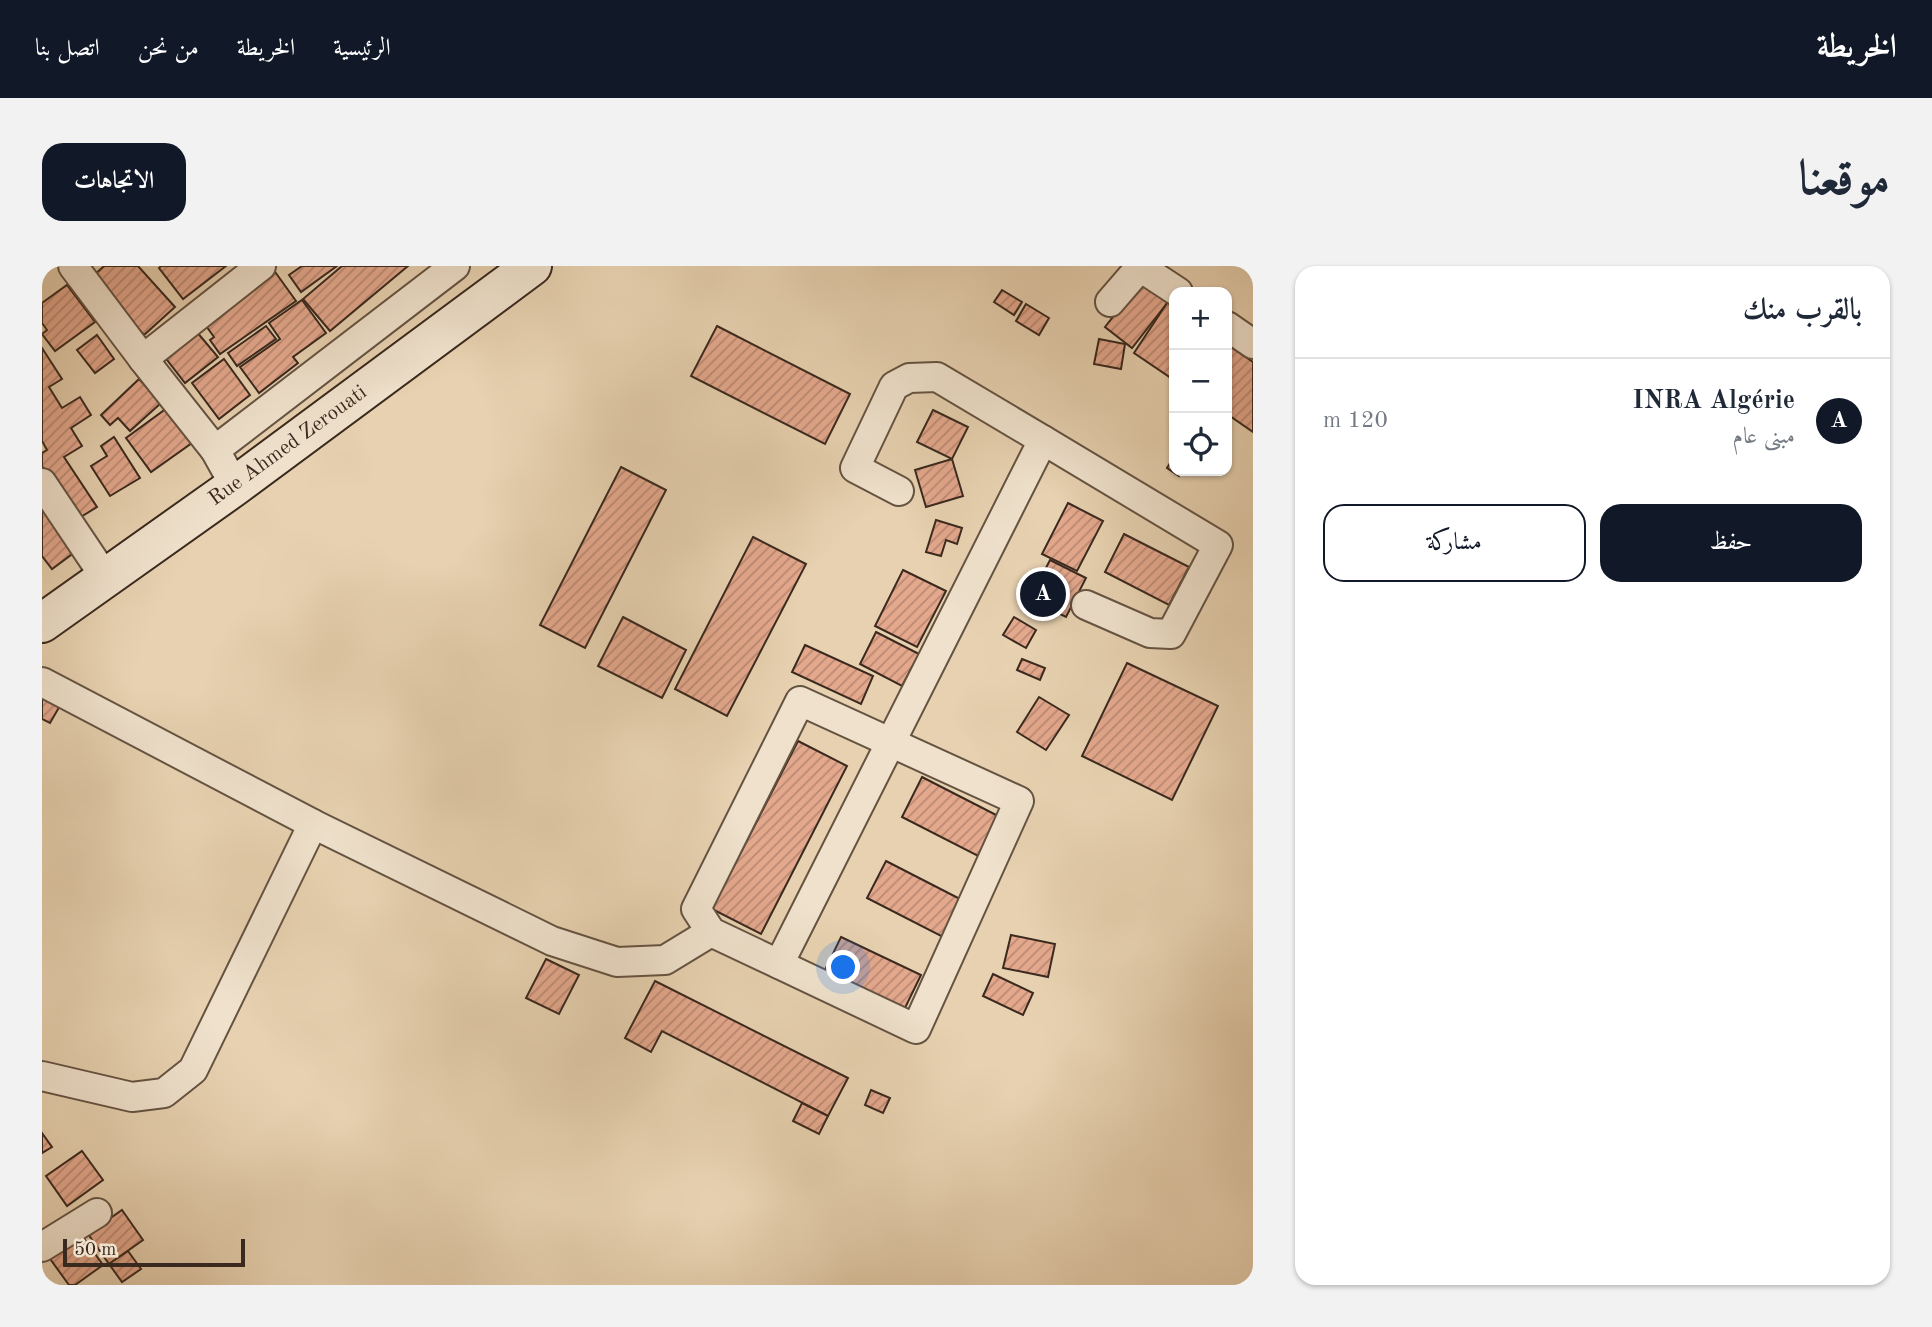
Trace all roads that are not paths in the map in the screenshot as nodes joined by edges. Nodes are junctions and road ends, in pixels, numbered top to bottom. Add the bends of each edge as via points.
1 (73, 266) edge
2 (261, 266) edge
3 (454, 266) edge
4 (532, 266) edge
5 (1141, 266) edge
6 (1171, 287) edge
7 (1110, 302) dead end
8 (1232, 329) edge
9 (1253, 344) edge
10 (143, 359) junction
11 (1043, 440) junction
12 (215, 450) junction
13 (42, 483) edge
14 (235, 486) junction
15 (899, 491) dead end
16 (105, 578) junction
17 (1086, 605) dead end
18 (42, 623) edge
19 (42, 682) edge
20 (892, 743) junction
21 (313, 824) junction
22 (711, 932) junction
23 (779, 964) junction
24 (42, 1076) edge
25 (97, 1213) dead end
26 (42, 1247) edge

1 - 10 street
2 - 10 street
3 - 12 street
4 - 14 main road, Rue Ahmed Zerouati
5 - 6 street
5 - 7 street
8 - 9 street
10 - 12 street
11 - 15 street via 937,377 909,378 894,386 855,468
11 - 17 street via 1219,545 1171,634 1150,633
11 - 20 street
12 - 14 street
13 - 16 street
14 - 16 main road, Rue Ahmed Zerouati
16 - 18 main road, Rue Ahmed Zerouati
19 - 21 street
20 - 22 street via 800,701 696,909
20 - 23 street
20 - 23 street via 1019,801 916,1029
21 - 22 street via 552,941 617,962 665,960
21 - 24 street via 192,1070 164,1093 132,1097
22 - 23 street
25 - 26 street

